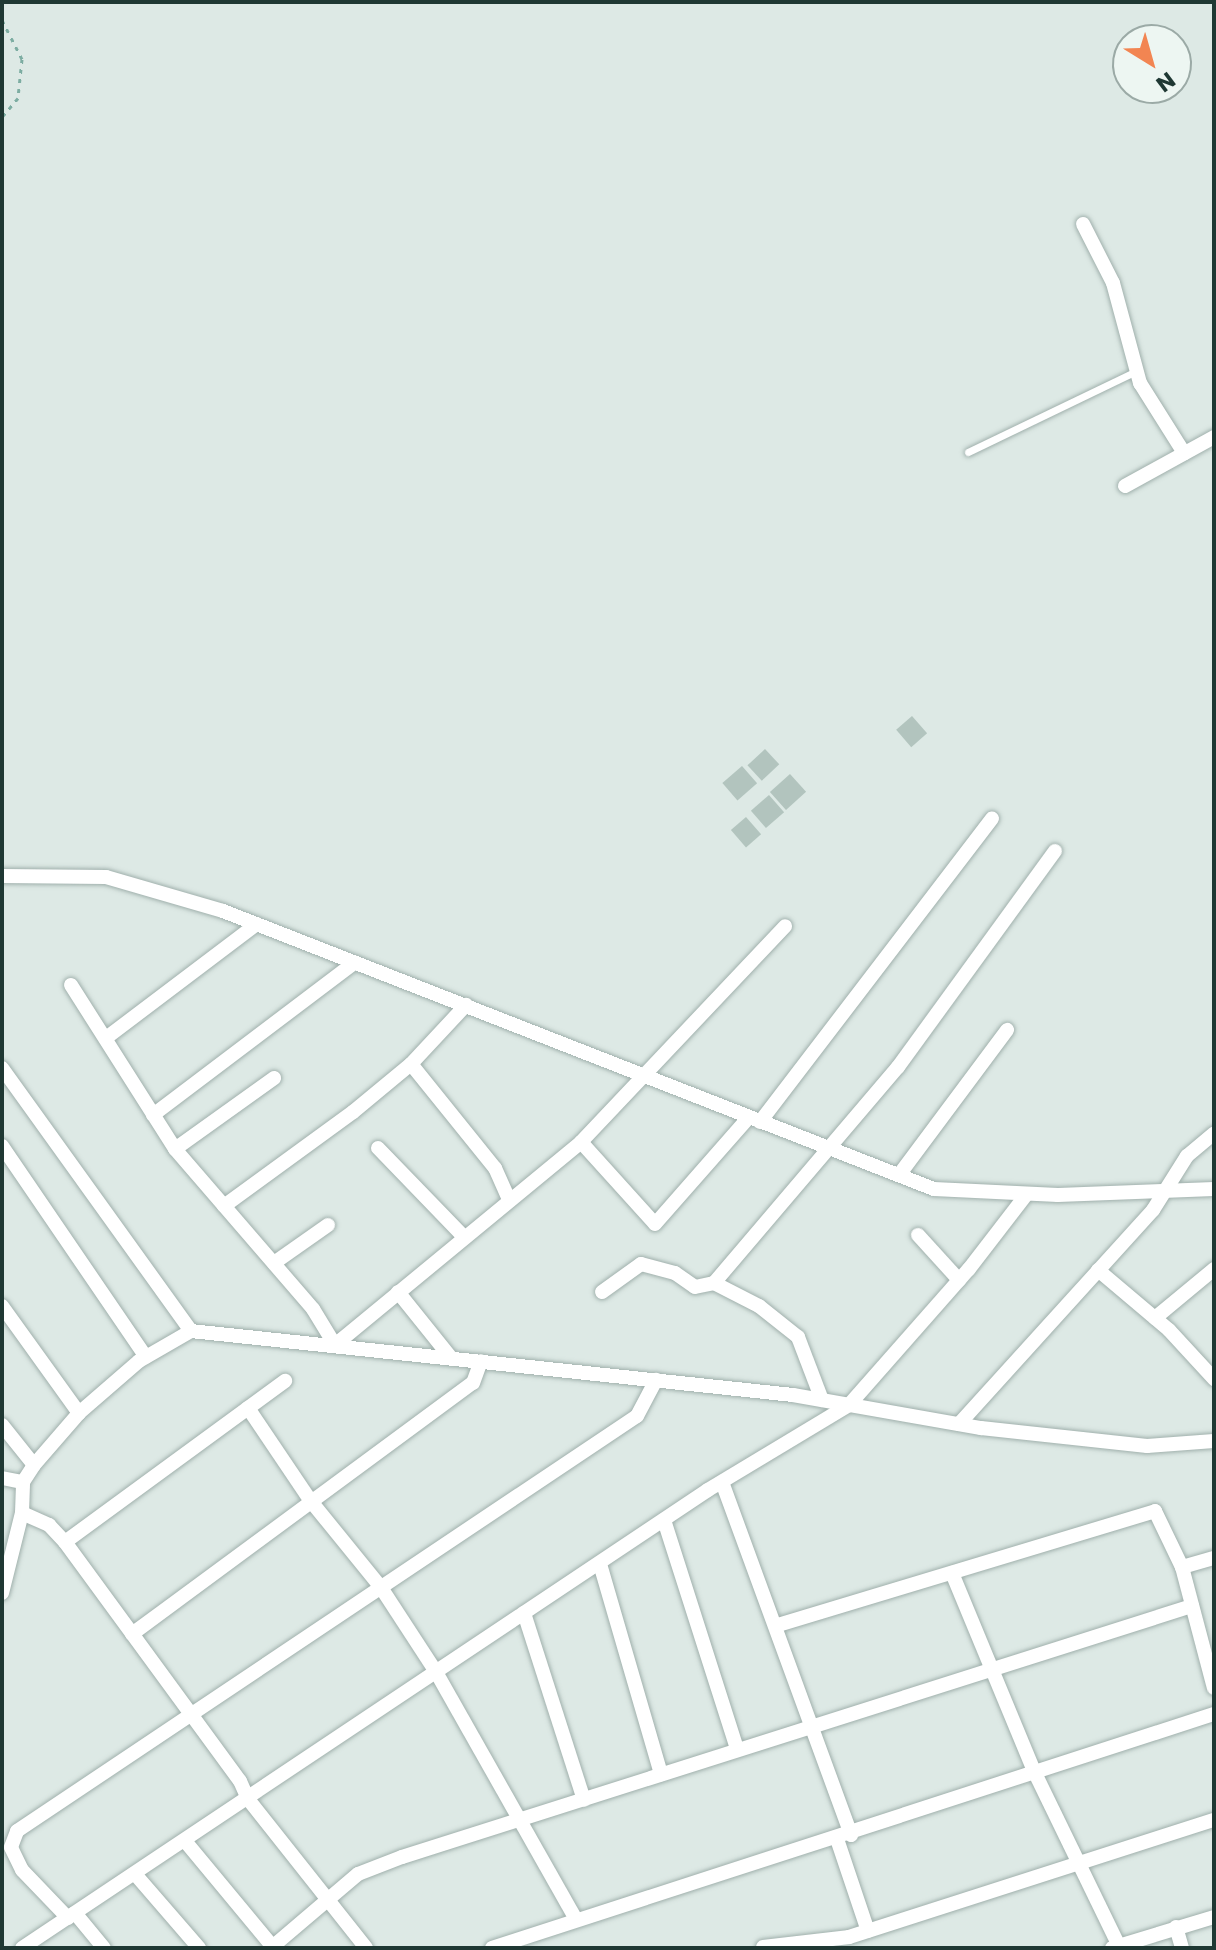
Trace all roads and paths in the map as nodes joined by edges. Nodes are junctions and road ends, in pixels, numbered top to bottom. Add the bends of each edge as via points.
1 (2, 20) edge
2 (2, 117) edge
3 (1083, 224) dead end
4 (1137, 371) junction
5 (1214, 437) edge
6 (968, 452) dead end
7 (1184, 453) junction
8 (1125, 486) dead end
9 (992, 819) dead end
10 (1055, 851) dead end
11 (2, 876) edge
12 (257, 924) junction
13 (785, 926) dead end
14 (355, 962) junction
15 (71, 985) dead end
16 (466, 1005) junction
17 (1007, 1030) dead end
18 (106, 1038) junction
19 (411, 1064) junction
20 (2, 1068) edge
21 (643, 1077) junction
22 (274, 1078) dead end
23 (153, 1115) junction
24 (754, 1120) junction
25 (1214, 1133) edge
26 (581, 1142) junction
27 (2, 1146) edge
28 (378, 1148) dead end
29 (175, 1149) junction
30 (831, 1151) junction
31 (899, 1175) junction
32 (1214, 1189) edge
33 (1165, 1190) junction
34 (1026, 1195) junction
35 (509, 1199) junction
36 (224, 1206) junction
37 (328, 1225) dead end
38 (918, 1235) dead end
39 (464, 1237) junction
40 (274, 1263) junction
41 (1214, 1269) edge
42 (1098, 1270) junction
43 (959, 1280) junction
44 (714, 1283) junction
45 (398, 1292) junction
46 (602, 1292) dead end
47 (2, 1306) edge
48 (1155, 1318) junction
49 (191, 1331) junction
50 (335, 1345) junction
51 (146, 1357) junction
52 (451, 1358) junction
53 (481, 1361) junction
54 (1214, 1378) edge
55 (656, 1380) junction
56 (285, 1381) dead end
57 (822, 1400) junction
58 (849, 1405) junction
59 (248, 1408) junction
60 (79, 1413) junction
61 (959, 1424) junction
62 (2, 1425) edge
63 (1214, 1441) edge
64 (34, 1465) junction
65 (3, 1475) edge
66 (23, 1482) junction
67 (722, 1482) junction
68 (310, 1500) junction
69 (22, 1513) junction
70 (664, 1520) junction
71 (65, 1542) junction
72 (1214, 1558) edge
73 (600, 1564) junction
74 (1182, 1567) junction
75 (952, 1573) junction
76 (380, 1586) junction
77 (2, 1593) edge
78 (1192, 1606) junction
79 (524, 1613) junction
80 (778, 1625) junction
81 (1207, 1631) edge
82 (132, 1634) junction
83 (990, 1669) junction
84 (436, 1672) junction
85 (1214, 1688) edge
86 (190, 1712) junction
87 (1214, 1714) edge
88 (813, 1725) junction
89 (737, 1749) junction
90 (1035, 1773) junction
91 (661, 1774) junction
92 (248, 1799) junction
93 (584, 1800) junction
94 (523, 1820) junction
95 (1214, 1820) edge
96 (844, 1837) junction
97 (185, 1841) junction
98 (1080, 1862) junction
99 (135, 1874) junction
100 (328, 1898) junction
101 (72, 1916) junction
102 (1214, 1917) edge
103 (575, 1918) junction
104 (1176, 1927) junction
105 (868, 1931) junction
106 (1115, 1946) edge
107 (272, 1947) edge
108 (763, 1947) edge
109 (22, 1948) edge
110 (104, 1948) edge
111 (199, 1948) edge
112 (366, 1948) edge
113 (492, 1948) edge
114 (1182, 1948) edge

1 - 2 path via 22,59 18,98
3 - 4 street via 1113,283
4 - 6 lane
4 - 7 street
5 - 7 street
7 - 8 street
9 - 24 street
10 - 30 street
11 - 12 street via 119,880
12 - 14 street
12 - 18 street
13 - 21 street
14 - 16 street
14 - 23 street
15 - 18 street
16 - 19 street
16 - 21 street
17 - 31 street
18 - 23 street
19 - 35 street via 495,1168
19 - 36 street
20 - 49 street
21 - 24 street
21 - 26 street
22 - 29 street
23 - 29 street
24 - 26 street via 655,1224
24 - 30 street
25 - 33 street via 1187,1156
26 - 35 street
27 - 51 street
28 - 39 street
29 - 36 street
30 - 31 street
30 - 44 street
31 - 34 street via 934,1189
32 - 33 street
33 - 34 street
33 - 42 street
34 - 43 street
35 - 39 street
36 - 40 street
37 - 40 street
38 - 43 street
39 - 45 street
40 - 50 street via 327,1327
41 - 48 street
42 - 48 street
42 - 61 street
43 - 58 street
44 - 46 street via 695,1287 675,1273 641,1264
44 - 57 street via 759,1306 798,1337
45 - 50 street
45 - 52 street
47 - 60 street
48 - 54 street
49 - 50 street
49 - 51 street
50 - 52 street
51 - 60 street
52 - 53 street
53 - 55 street
53 - 68 street via 473,1383
55 - 57 street
55 - 76 street via 637,1416
56 - 59 street
57 - 58 street
58 - 61 street
58 - 67 street
59 - 68 street
59 - 71 street
60 - 64 street
61 - 63 street via 1147,1446
62 - 64 street
64 - 66 street
65 - 66 street
66 - 69 street
67 - 70 street
67 - 80 street
68 - 76 street
68 - 82 street
69 - 71 street via 49,1525
69 - 77 street
70 - 73 street
70 - 89 street
71 - 82 street
72 - 74 street
73 - 79 street
73 - 91 street
74 - 75 street via 1155,1511
74 - 78 street
75 - 80 street
75 - 83 street
76 - 84 street
76 - 86 street
78 - 81 street
78 - 83 street
79 - 84 street
79 - 93 street
80 - 88 street
81 - 85 street
82 - 86 street
83 - 88 street
83 - 90 street
84 - 92 street
84 - 94 street
86 - 92 street
86 - 101 street via 12,1836 11,1847 30,1883
87 - 90 street
88 - 89 street
88 - 96 street
89 - 91 street
90 - 96 street
90 - 98 street
91 - 93 street
92 - 97 street
92 - 100 street
93 - 94 street
94 - 100 street via 358,1874
94 - 103 street
95 - 98 street
96 - 103 street
96 - 105 street
97 - 99 street
97 - 107 street
98 - 105 street
98 - 106 street
99 - 101 street
99 - 111 street
100 - 107 street
100 - 112 street
101 - 109 street
101 - 110 street
102 - 104 street
103 - 113 street
104 - 106 street
104 - 114 street
105 - 108 street

